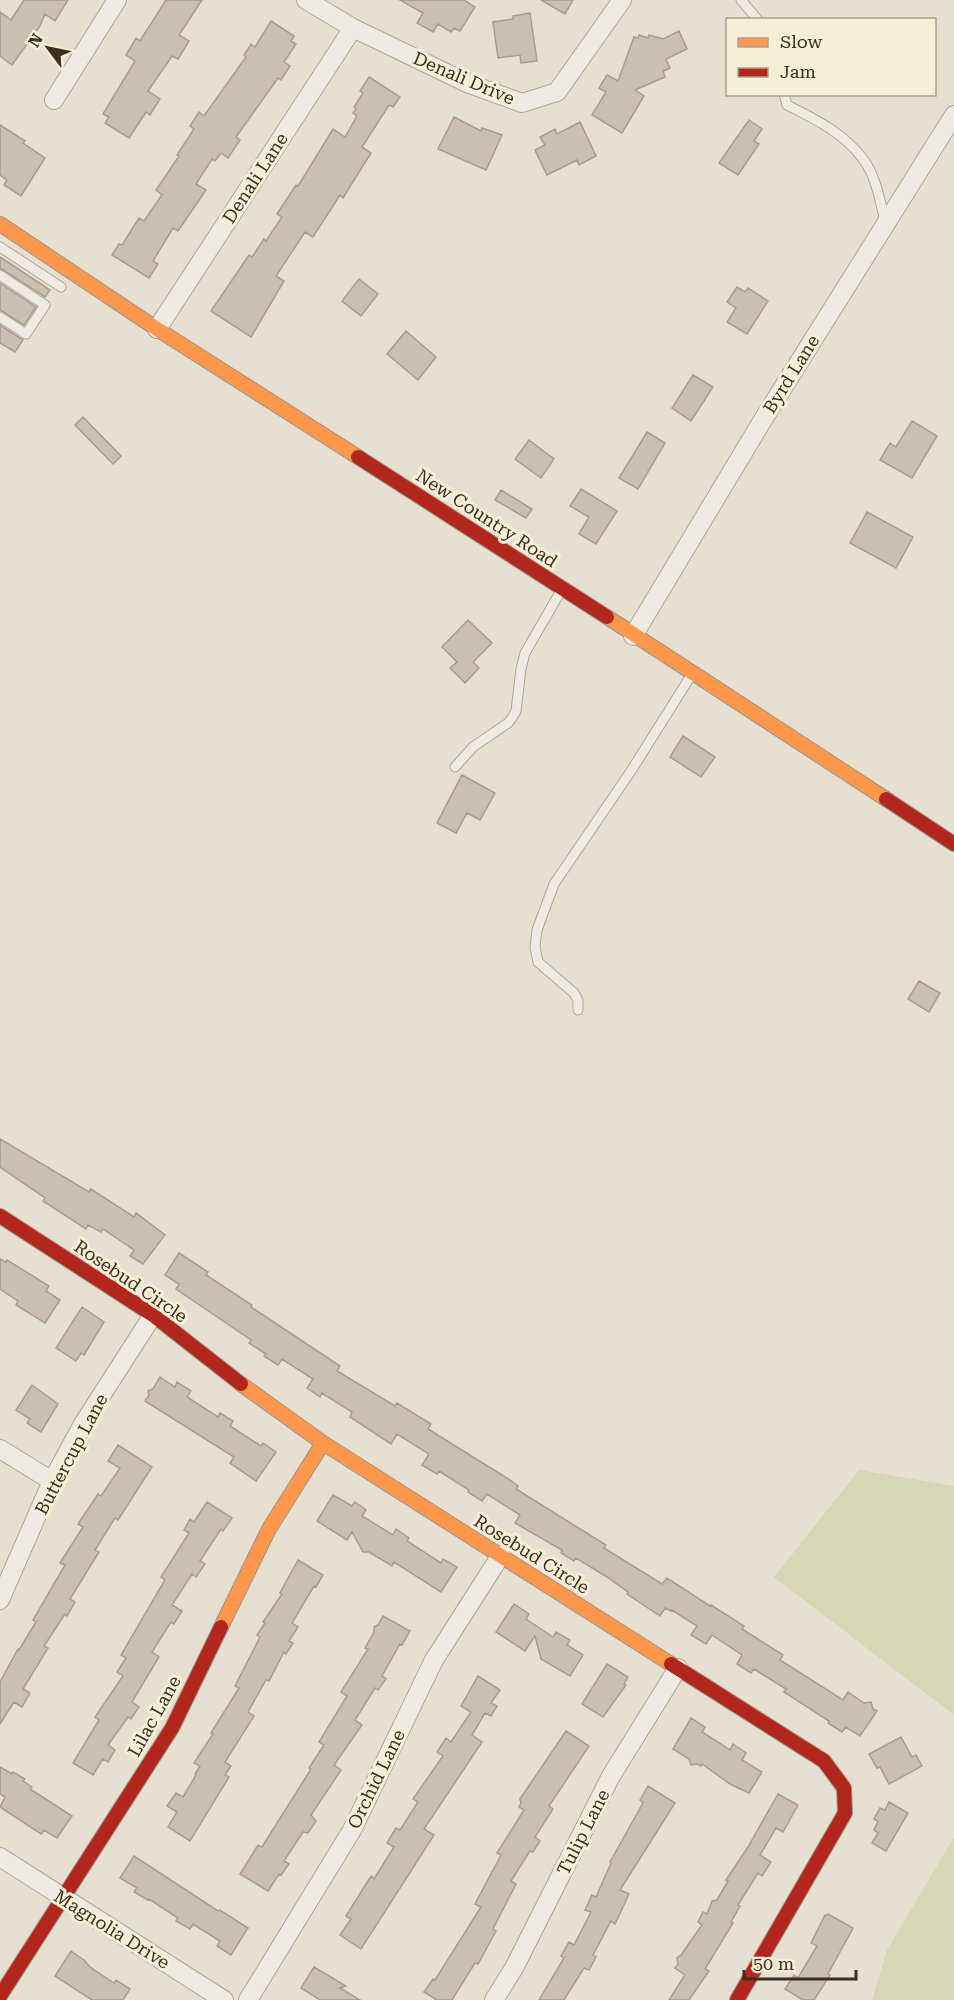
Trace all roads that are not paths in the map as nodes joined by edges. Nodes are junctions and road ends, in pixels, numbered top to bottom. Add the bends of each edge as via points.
1 (117, 0) edge
2 (306, 0) edge
3 (622, 0) edge
4 (741, 0) edge
5 (756, 18) edge
6 (353, 28) junction
7 (785, 96) edge
8 (54, 100) dead end
9 (954, 115) edge
10 (886, 223) junction
11 (0, 224) edge
12 (0, 247) edge
13 (0, 275) edge
14 (61, 286) dead end
15 (0, 317) edge
16 (158, 328) junction
17 (563, 588) junction
18 (633, 636) junction
19 (692, 674) junction
20 (455, 767) dead end
21 (954, 844) edge
22 (578, 1010) dead end
23 (0, 1216) edge
24 (153, 1315) junction
25 (323, 1443) junction
26 (0, 1449) edge
27 (52, 1481) junction
28 (501, 1555) junction
29 (0, 1600) edge
30 (678, 1668) junction
31 (0, 1857) edge
32 (63, 1898) junction
33 (0, 1996) edge
34 (224, 2000) edge
35 (248, 2000) edge
36 (494, 2000) edge
37 (738, 2000) edge

1 - 8 street
2 - 6 street, Denali Drive
3 - 6 street, Denali Drive via 557,92 522,103 467,83
4 - 5 lane
6 - 16 street, Denali Lane
7 - 10 lane via 787,105 831,127 864,159
9 - 10 street, Byrd Lane
10 - 18 street, Byrd Lane
11 - 16 street, New Country Road
12 - 14 lane
13 - 15 lane via 45,305 26,334
16 - 17 street, New Country Road
17 - 18 street, New Country Road
17 - 20 lane via 525,653 512,718 473,747
18 - 19 street, New Country Road
19 - 21 street, New Country Road
19 - 22 lane via 554,884 545,905 537,930 536,956 574,993 579,1000
23 - 24 street, Rosebud Circle
24 - 25 street, Rosebud Circle
24 - 27 street, Buttercup Lane via 83,1424
25 - 28 street, Rosebud Circle
25 - 32 street, Lilac Lane via 268,1529 172,1728
26 - 27 street
27 - 29 street, Buttercup Lane
28 - 30 street, Rosebud Circle
28 - 35 street, Orchid Lane via 434,1660 352,1830
30 - 36 street, Tulip Lane via 611,1776
30 - 37 street, Rosebud Circle via 824,1761 844,1788 845,1813
31 - 32 street, Magnolia Drive
32 - 33 street, Lilac Lane
32 - 34 street, Magnolia Drive

